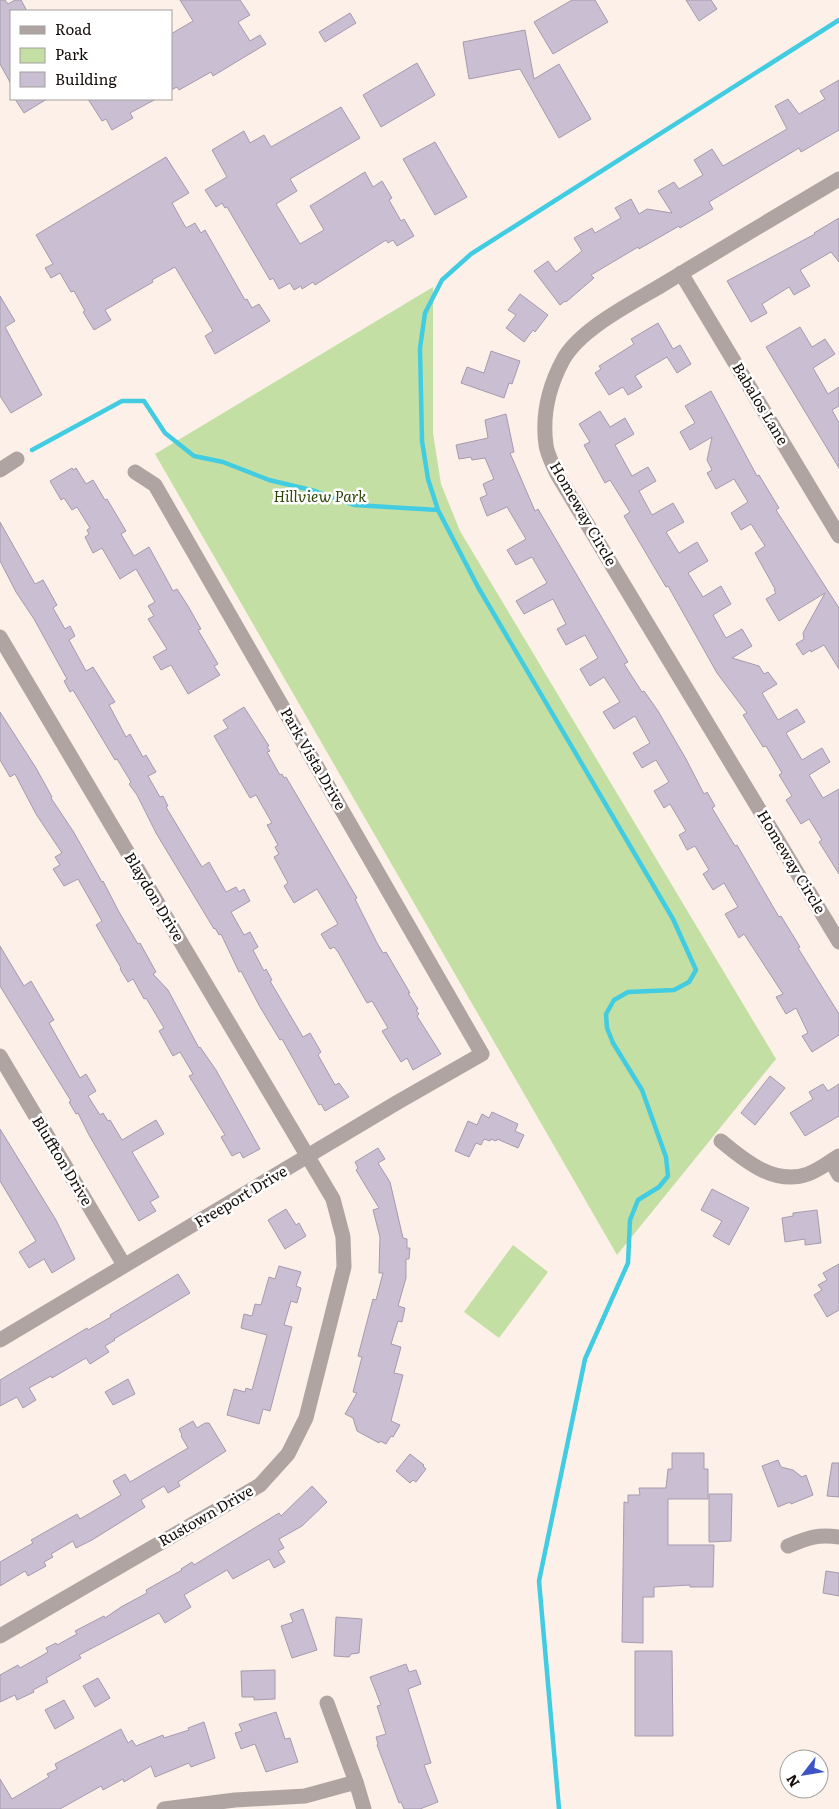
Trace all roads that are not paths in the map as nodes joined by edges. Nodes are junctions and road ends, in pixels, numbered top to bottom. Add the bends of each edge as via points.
1 (839, 179) edge
2 (681, 273) junction
3 (18, 459) dead end
4 (0, 470) edge
5 (135, 472) dead end
6 (839, 536) edge
7 (0, 637) edge
8 (839, 942) edge
9 (482, 1054) joint
10 (0, 1056) edge
11 (721, 1141) dead end
12 (308, 1156) junction
13 (835, 1159) edge
14 (839, 1175) edge
15 (124, 1266) junction
16 (0, 1340) edge
17 (839, 1537) edge
18 (788, 1546) dead end
19 (0, 1636) edge
20 (327, 1703) dead end
21 (356, 1782) junction
22 (164, 1809) edge
23 (364, 1809) edge

1 - 2 street, Homeway Circle
2 - 6 street, Babalos Lane
2 - 8 street, Homeway Circle via 607,318 582,337 563,359 550,393 545,418 546,447 557,474
3 - 4 street
5 - 9 street, Park Vista Drive via 155,485
7 - 12 street, Blaydon Drive
9 - 12 street, Freeport Drive
10 - 15 street, Bluffton Drive
11 - 13 street via 766,1172 786,1178 808,1174
12 - 15 street, Freeport Drive
12 - 19 street, Rustown Drive via 333,1199 343,1237 344,1267 306,1418 288,1454 260,1485
13 - 14 street
15 - 16 street, Freeport Drive
17 - 18 street via 811,1537
20 - 21 street
21 - 22 street via 305,1796
21 - 23 street

